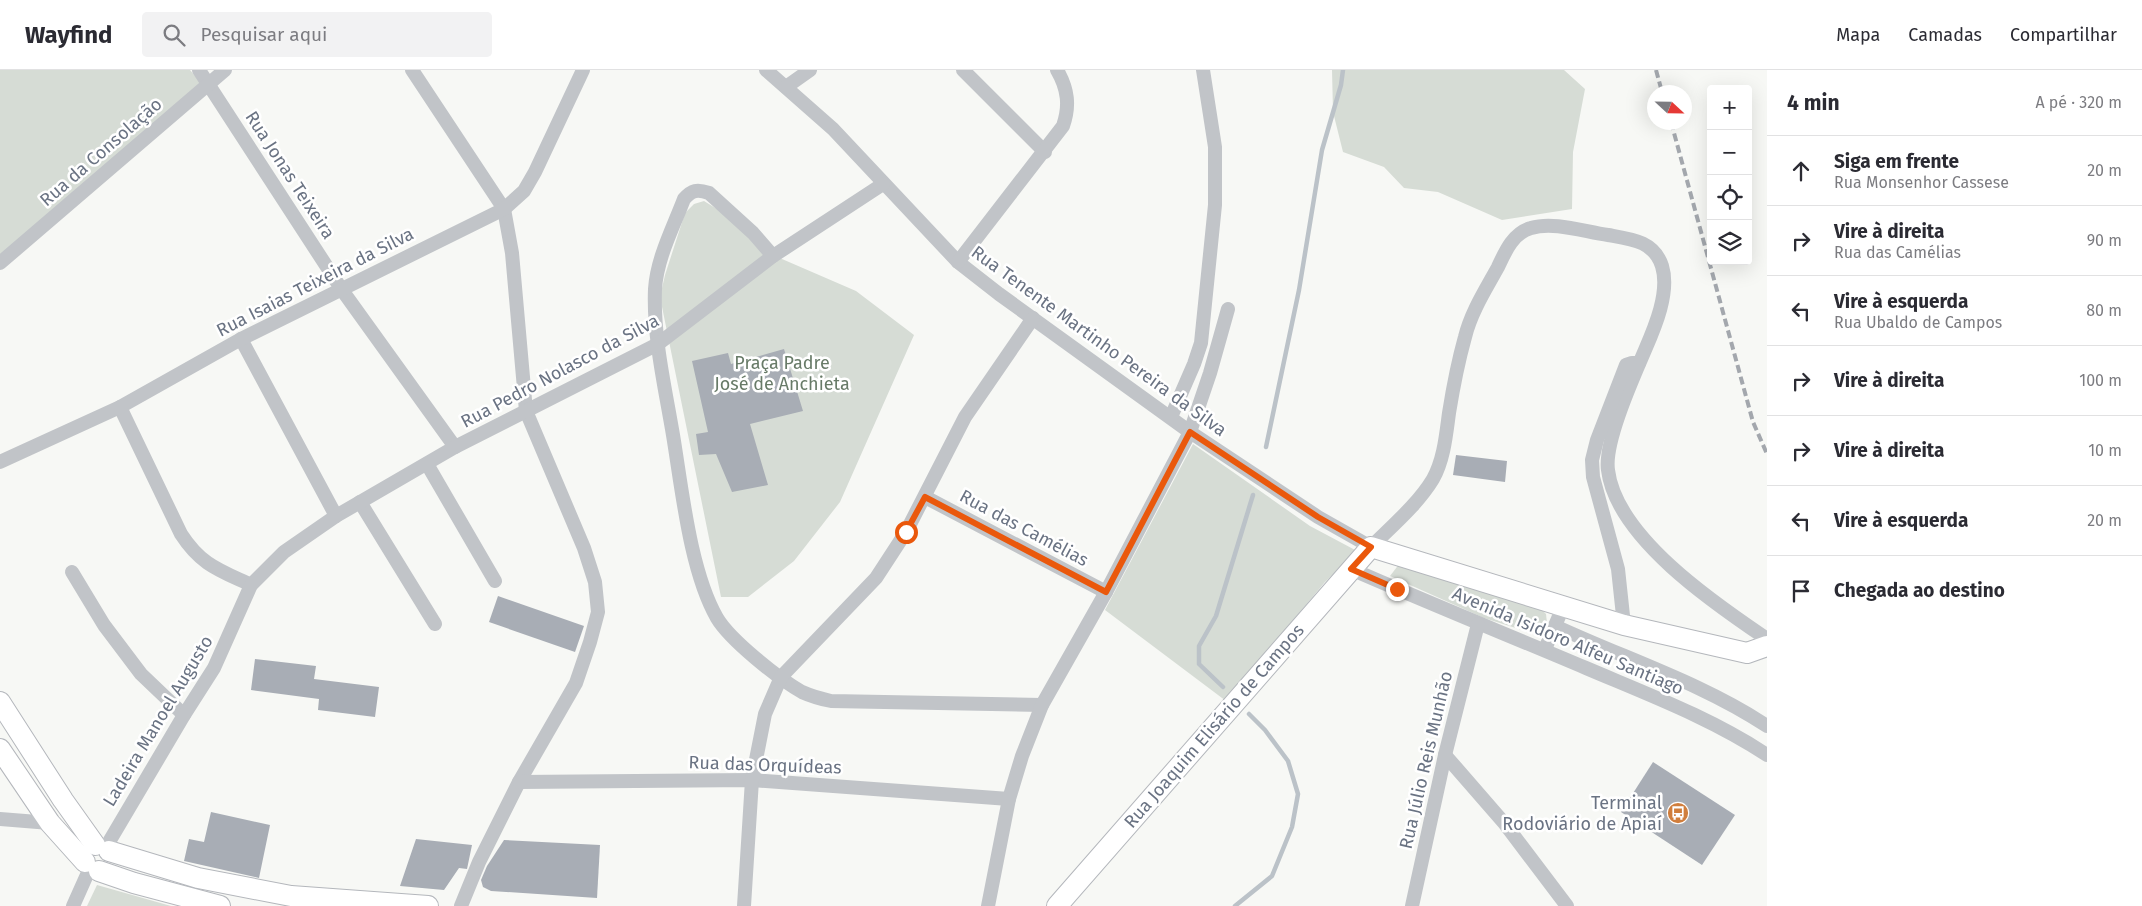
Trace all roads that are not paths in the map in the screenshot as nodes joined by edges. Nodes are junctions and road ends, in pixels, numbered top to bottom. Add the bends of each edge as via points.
1 (198, 70) edge
2 (226, 70) edge
3 (412, 70) edge
4 (583, 70) edge
5 (766, 70) edge
6 (810, 70) edge
7 (963, 70) edge
8 (1058, 70) edge
9 (1203, 70) edge
10 (209, 84) junction
11 (786, 87) junction
12 (1046, 152) junction
13 (883, 184) junction
14 (504, 209) junction
15 (773, 256) junction
16 (958, 262) junction
17 (0, 263) edge
18 (342, 290) junction
19 (1228, 309) dead end
20 (1033, 318) junction
21 (241, 339) junction
22 (658, 344) junction
23 (1639, 364) junction
24 (120, 407) junction
25 (526, 411) junction
26 (1170, 417) junction
27 (1190, 432) junction
28 (455, 447) junction
29 (0, 462) edge
30 (427, 464) junction
31 (925, 497) junction
32 (360, 502) junction
33 (336, 516) junction
34 (1371, 547) junction
35 (1351, 569) junction
36 (72, 572) dead end
37 (495, 581) dead end
38 (252, 584) junction
39 (1106, 592) junction
40 (1563, 606) junction
41 (435, 624) dead end
42 (1478, 624) junction
43 (1624, 625) junction
44 (1555, 626) junction
45 (1767, 639) edge
46 (1767, 646) edge
47 (1545, 649) junction
48 (782, 677) junction
49 (0, 702) edge
50 (1042, 705) junction
51 (184, 714) junction
52 (1767, 726) edge
53 (0, 749) edge
54 (1767, 755) edge
55 (1445, 756) junction
56 (752, 780) junction
57 (520, 782) junction
58 (1009, 800) junction
59 (0, 819) edge
60 (50, 823) junction
61 (103, 848) junction
62 (91, 867) junction
63 (73, 906) edge
64 (220, 906) edge
65 (428, 906) edge
66 (461, 906) edge
67 (744, 906) edge
68 (988, 906) edge
69 (1057, 906) edge
70 (1412, 906) edge
71 (1567, 906) edge

1 - 10 street, Rua Jonas Teixeira
2 - 10 street, Rua da Consolação
3 - 14 street
4 - 14 street, Rua Isaias Teixeira da Silva via 535,172 524,190
5 - 11 street, Rua Tenente Martinho Pereira da Silva
6 - 11 street
7 - 12 street
8 - 12 street via 1068,95 1068,110 1063,126
9 - 26 street via 1215,148 1211,252 1201,343
10 - 17 street, Rua da Consolação
10 - 18 street, Rua Jonas Teixeira
11 - 13 street, Rua Tenente Martinho Pereira da Silva via 833,129
12 - 16 street
13 - 15 street, Rua Pedro Nolasco da Silva
13 - 16 street, Rua Tenente Martinho Pereira da Silva
14 - 18 street, Rua Isaias Teixeira da Silva
14 - 25 street via 512,253
15 - 22 street, Rua Pedro Nolasco da Silva
15 - 22 street via 709,193 691,191 684,199 659,263 655,288
16 - 20 street, Rua Tenente Martinho Pereira da Silva
18 - 21 street, Rua Isaias Teixeira da Silva
18 - 28 street, Rua Jonas Teixeira
19 - 27 street
20 - 26 street, Rua Tenente Martinho Pereira da Silva
20 - 31 street via 966,417
21 - 24 street, Rua Isaias Teixeira da Silva
21 - 33 street
22 - 25 street, Rua Pedro Nolasco da Silva
22 - 48 street via 686,517 703,588 724,626 743,647
23 - 34 street via 1652,333 1663,292 1664,272 1659,256 1651,246 1631,239 1546,226 1530,228 1520,234 1510,243 1465,334 1442,455 1433,478 1422,494
23 - 43 street via 1632,362 1626,365 1592,460 1593,477 1618,569
23 - 45 street via 1609,455 1612,486 1632,525 1671,568 1726,612
24 - 29 street, Rua Isaias Teixeira da Silva
24 - 38 street via 181,534 194,553 214,568
25 - 28 street, Rua Pedro Nolasco da Silva
25 - 57 street via 584,548 595,582 598,612 576,683
26 - 27 street, Rua Tenente Martinho Pereira da Silva
27 - 34 street, Rua Tenente Martinho Pereira da Silva via 1318,517
27 - 39 street
28 - 30 street, Rua Pedro Nolasco da Silva
30 - 32 street, Rua Pedro Nolasco da Silva
30 - 37 street
31 - 39 street, Rua das Camélias
31 - 48 street via 876,578
32 - 33 street, Rua Pedro Nolasco da Silva
32 - 41 street
33 - 38 street, Rua Pedro Nolasco da Silva via 284,552
34 - 35 main road, Rua Joaquim Elisário de Campos
34 - 40 main road
35 - 42 street, Avenida Isidoro Alfeu Santiago
35 - 69 main road, Rua Joaquim Elisário de Campos
36 - 51 street via 104,625 141,674
38 - 51 street, Ladeira Manoel Augusto via 214,668
39 - 50 street
40 - 43 main road
40 - 44 street
42 - 47 street, Avenida Isidoro Alfeu Santiago
42 - 55 street, Rua Júlio Reis Munhão
43 - 46 main road via 1747,653
44 - 47 street
44 - 52 street, Avenida Isidoro Alfeu Santiago via 1693,686
47 - 54 street, Avenida Isidoro Alfeu Santiago via 1696,715
48 - 50 street via 802,692 831,701
48 - 56 street via 765,714
49 - 61 main road via 63,800
50 - 58 street
51 - 61 street, Ladeira Manoel Augusto
53 - 60 main road
55 - 70 street, Rua Júlio Reis Munhão
55 - 71 street via 1505,824
56 - 57 street, Rua das Orquídeas
56 - 58 street, Rua das Orquídeas
56 - 67 street
57 - 66 street via 479,862
58 - 68 street
59 - 60 street
60 - 62 main road
61 - 62 main road via 86,851
61 - 65 main road via 198,878 291,896
62 - 63 street
62 - 64 main road via 134,883

